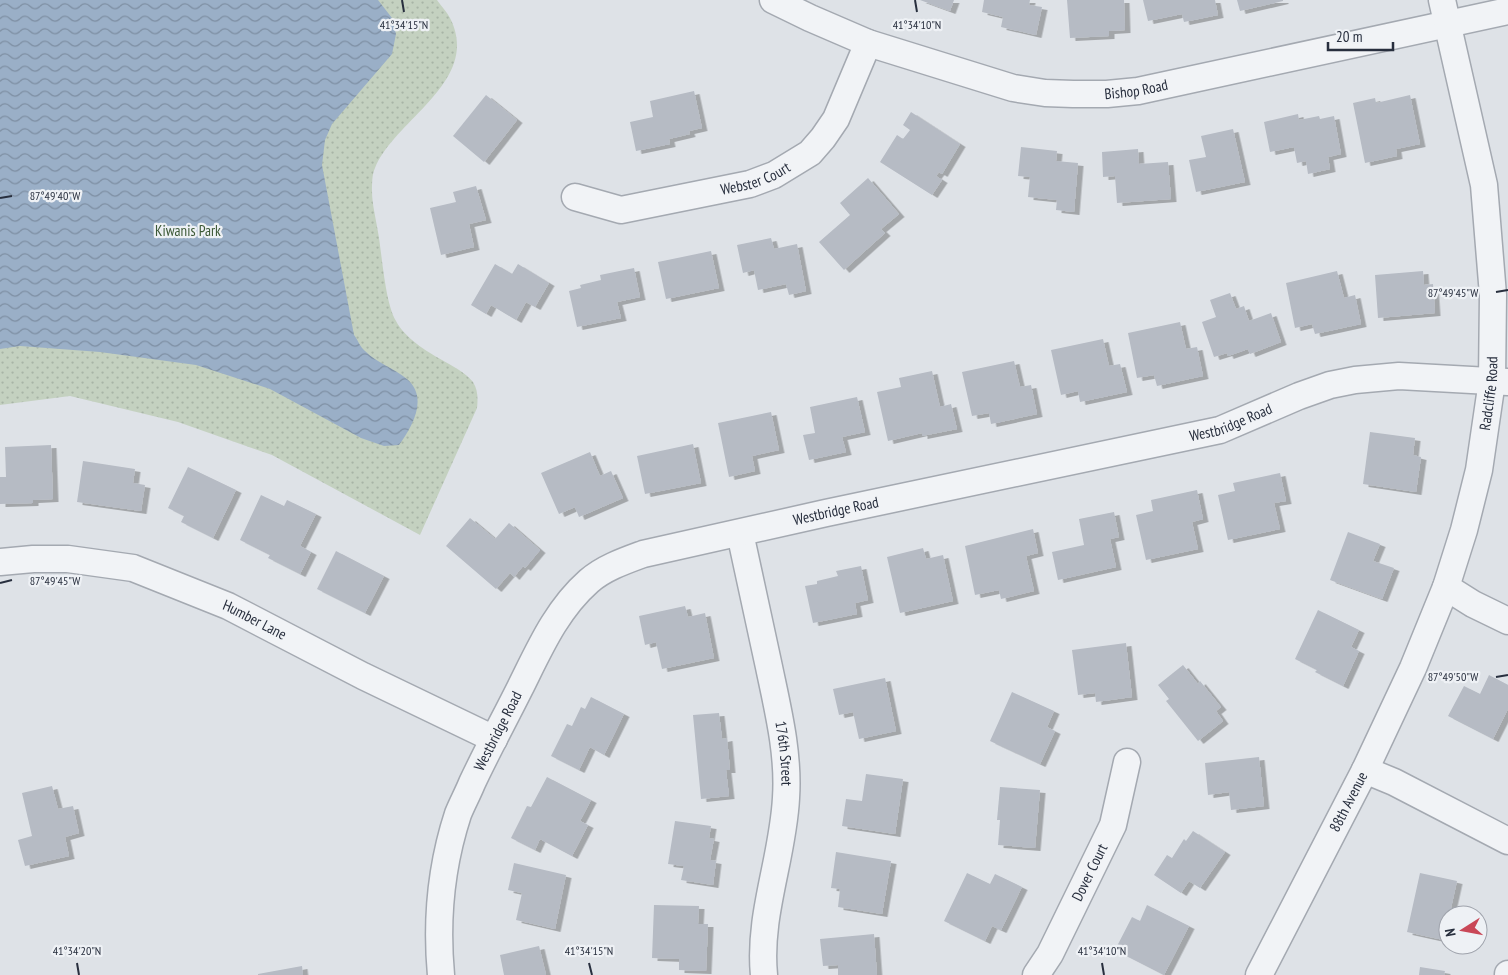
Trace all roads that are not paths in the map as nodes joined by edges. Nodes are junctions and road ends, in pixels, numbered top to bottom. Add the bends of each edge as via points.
1 (773, 0) edge
2 (1445, 12) edge
3 (1508, 12) edge
4 (868, 43) junction
5 (575, 196) dead end
6 (1500, 382) edge
7 (740, 533) junction
8 (0, 562) edge
9 (1446, 587) junction
10 (1508, 621) edge
11 (494, 740) junction
12 (1127, 762) dead end
13 (1365, 770) junction
14 (1508, 842) edge
15 (441, 975) edge
16 (764, 975) edge
17 (1036, 975) edge
18 (1259, 975) edge

1 - 4 street, Bishop Road
2 - 3 street, Bishop Road
2 - 4 street, Bishop Road via 1138,91 1107,94 1045,93 1014,88
2 - 6 street, Radcliffe Road via 1484,185
4 - 5 street, Webster Court via 836,119 823,138 810,152 774,175 750,184 621,210
6 - 7 street, Westbridge Road via 1399,376 1355,380 1299,396 1220,430
6 - 9 street, Radcliffe Road via 1464,530
7 - 11 street, Westbridge Road via 643,554 618,563 590,580 553,623
7 - 16 street, 176th Street via 781,725 786,776 783,830 764,935
8 - 11 street, Humber Lane via 68,559 133,568 228,606
9 - 10 street
9 - 13 street, Radcliffe Road
11 - 15 street, Westbridge Road via 459,813 448,854 439,929
12 - 17 street, Dover Court via 1113,825 1050,954
13 - 14 street, 88th Avenue
13 - 18 street, 88th Avenue

